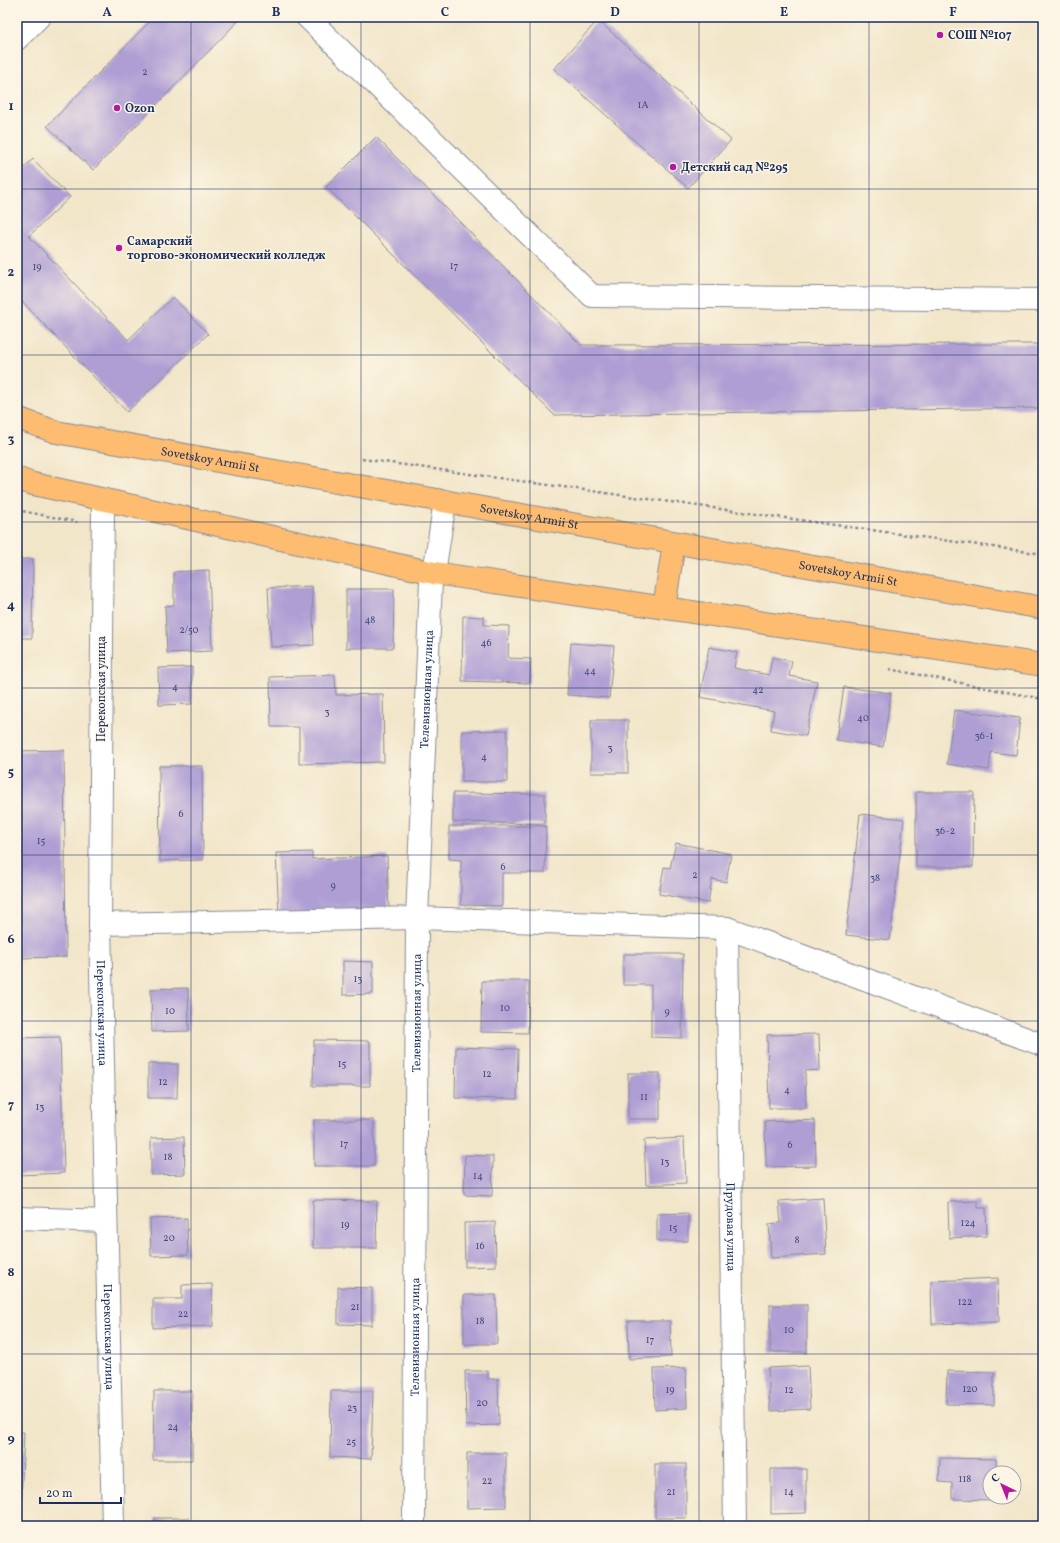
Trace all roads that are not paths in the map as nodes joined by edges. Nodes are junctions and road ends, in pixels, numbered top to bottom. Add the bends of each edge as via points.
1 (39, 17) edge
2 (307, 17) edge
3 (17, 40) edge
4 (1043, 300) edge
5 (17, 418) edge
6 (17, 478) edge
7 (102, 500) junction
8 (446, 501) junction
9 (674, 543) junction
10 (434, 573) junction
11 (664, 608) junction
12 (1043, 608) edge
13 (1043, 665) edge
14 (417, 918) junction
15 (100, 924) junction
16 (727, 928) junction
17 (1043, 1044) edge
18 (17, 1218) edge
19 (106, 1221) junction
20 (112, 1526) edge
21 (414, 1526) edge
22 (735, 1526) edge

1 - 3 street
2 - 4 street via 592,296
5 - 8 main road, Sovetskoy Armii St via 56,432
6 - 7 main road via 28,483
7 - 10 main road
7 - 15 street, Перекопская улица
8 - 9 main road, Sovetskoy Armii St
8 - 10 street, Телевизионная улица
9 - 11 main road
9 - 12 main road, Sovetskoy Armii St
10 - 11 main road
10 - 14 street, Телевизионная улица via 431,581
11 - 13 main road
14 - 15 street
14 - 16 street
14 - 21 street, Телевизионная улица
15 - 19 street, Перекопская улица
16 - 17 street
16 - 22 street, Прудовая улица
18 - 19 street
19 - 20 street, Перекопская улица

